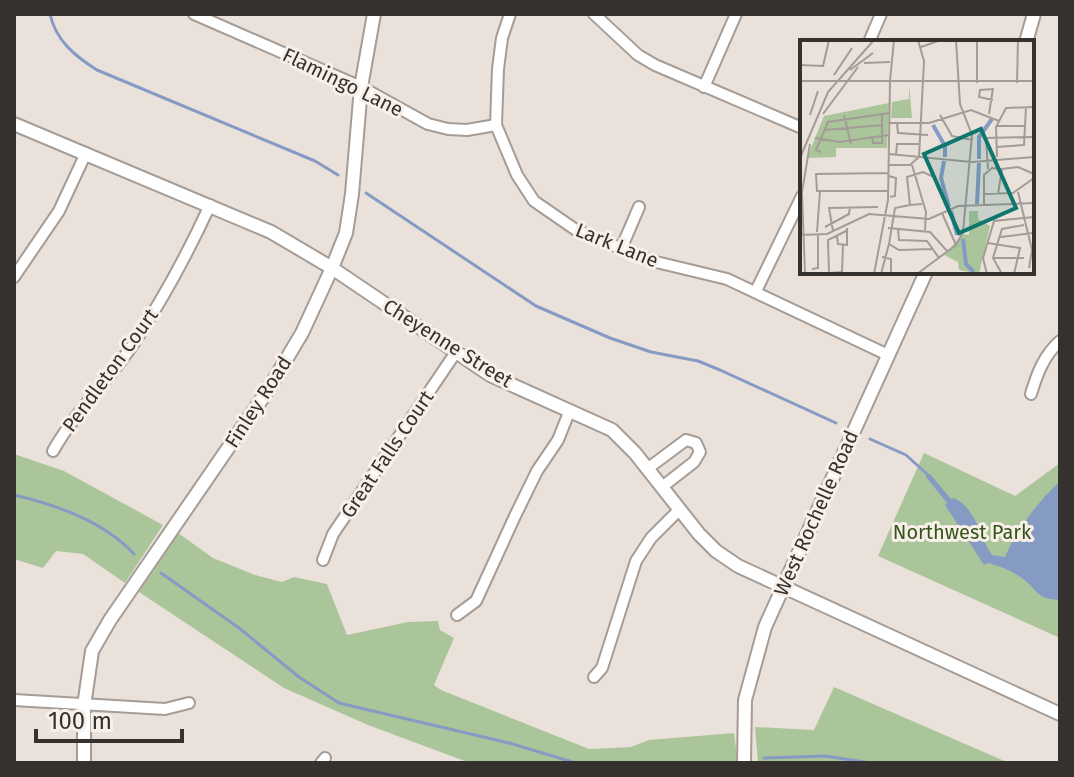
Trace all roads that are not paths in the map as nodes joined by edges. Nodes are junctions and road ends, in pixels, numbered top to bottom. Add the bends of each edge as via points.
1 (194, 14) edge
2 (374, 14) edge
3 (510, 14) edge
4 (594, 14) edge
5 (736, 14) edge
6 (881, 14) edge
7 (1034, 14) edge
8 (870, 40) edge
9 (1027, 40) edge
10 (361, 87) junction
11 (704, 87) junction
12 (14, 124) edge
13 (496, 125) junction
14 (800, 127) edge
15 (86, 153) junction
16 (800, 200) edge
17 (210, 205) junction
18 (639, 207) dead end
19 (621, 249) junction
20 (332, 268) junction
21 (925, 274) edge
22 (14, 277) edge
23 (756, 291) junction
24 (1060, 341) edge
25 (456, 352) junction
26 (888, 355) junction
27 (1031, 394) dead end
28 (570, 410) junction
29 (53, 451) dead end
30 (647, 469) junction
31 (662, 487) junction
32 (679, 510) junction
33 (323, 560) dead end
34 (782, 587) junction
35 (457, 615) dead end
36 (594, 677) dead end
37 (14, 700) edge
38 (189, 703) dead end
39 (84, 706) junction
40 (1060, 714) edge
41 (84, 763) edge
42 (744, 763) edge

1 - 10 street, Flamingo Lane
2 - 10 street, Finley Road
3 - 13 street, Lark Lane via 498,69
4 - 11 street via 638,55
5 - 11 street
6 - 8 street
7 - 9 street
10 - 13 street, Flamingo Lane via 428,124 467,130
10 - 20 street, Finley Road via 346,233
11 - 14 street
12 - 15 street, Cheyenne Street
13 - 19 street, Lark Lane via 534,201 576,230
15 - 17 street, Cheyenne Street
15 - 22 street via 59,211
16 - 23 street
17 - 20 street, Cheyenne Street
17 - 29 street, Pendleton Court via 170,287
18 - 19 street
19 - 23 street, Lark Lane
20 - 25 street, Cheyenne Street
20 - 39 street, Finley Road via 268,390 92,651
21 - 26 street, West Rochelle Road
23 - 26 street, Lark Lane
24 - 27 street via 1037,374
25 - 28 street, Cheyenne Street via 490,375
25 - 33 street, Great Falls Court via 333,534
26 - 34 street, West Rochelle Road
28 - 30 street, Cheyenne Street via 612,430
28 - 35 street via 476,601
30 - 31 street, Cheyenne Street
30 - 31 street via 686,440 696,443 700,452 694,462
31 - 32 street, Cheyenne Street
32 - 34 street, Cheyenne Street via 716,551
32 - 36 street via 636,561 602,668
34 - 40 street, Cheyenne Street
34 - 42 street, West Rochelle Road via 756,653 745,700
37 - 39 street
38 - 39 street via 165,709
39 - 41 street, Finley Road

